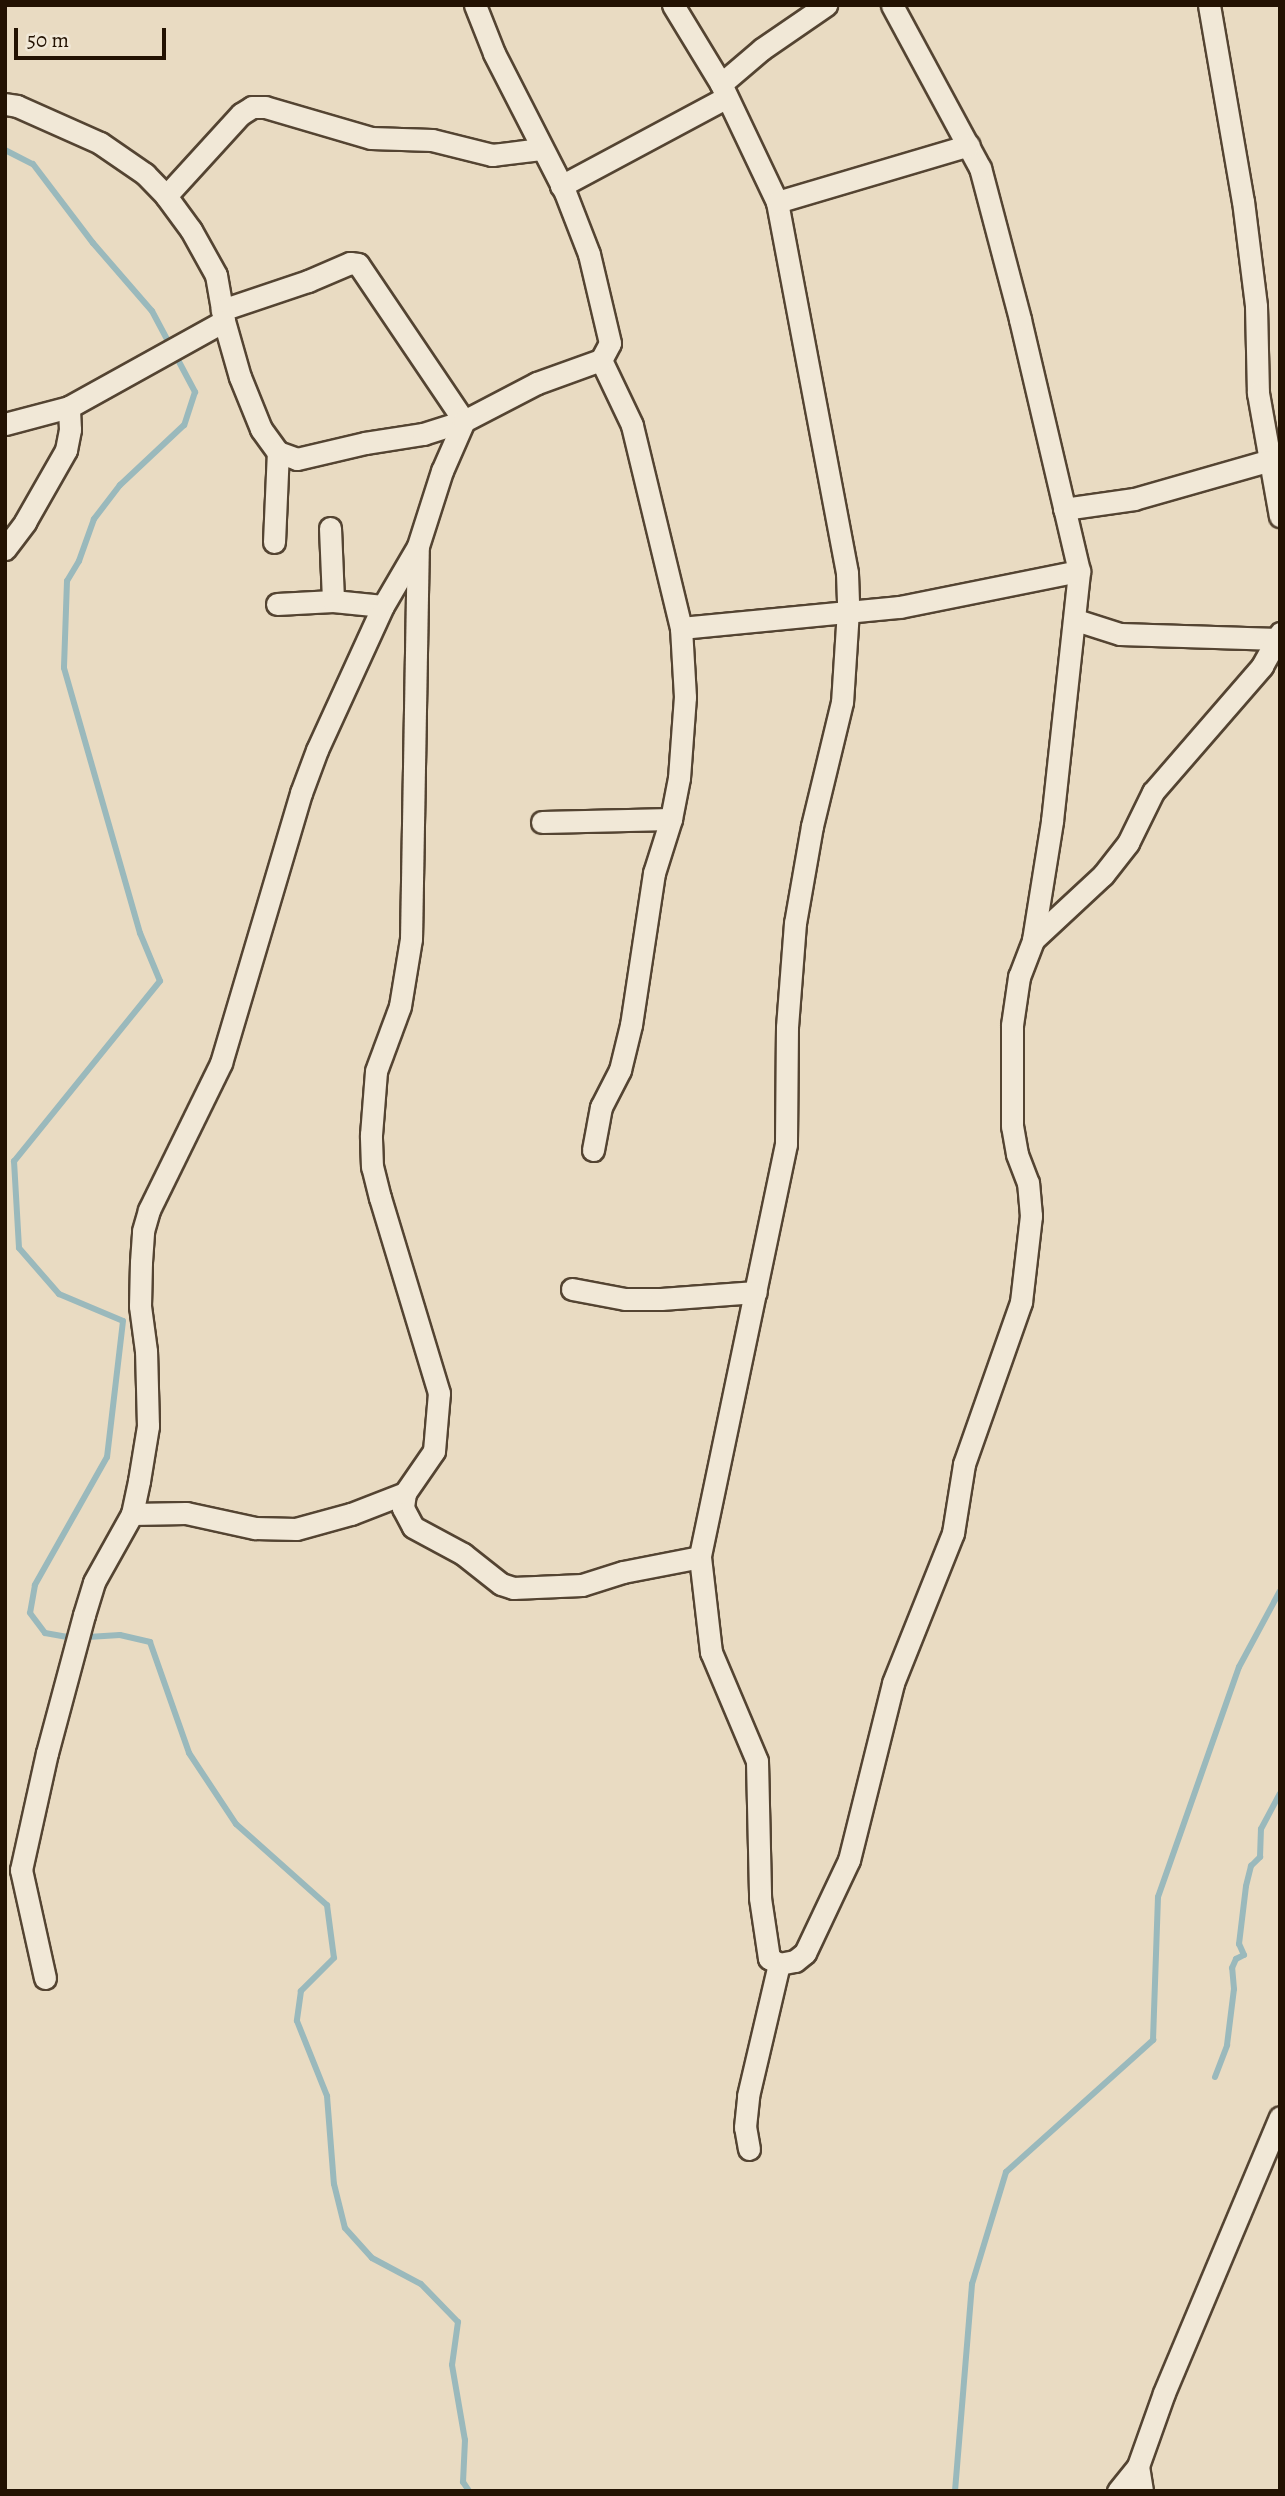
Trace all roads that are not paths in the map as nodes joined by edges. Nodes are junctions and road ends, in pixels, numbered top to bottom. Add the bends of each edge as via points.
1 (474, 5) edge
2 (673, 5) edge
3 (826, 5) edge
4 (892, 5) edge
5 (1209, 5) edge
6 (724, 91) junction
7 (5, 104) edge
8 (969, 145) junction
9 (541, 149) junction
10 (561, 186) junction
11 (166, 196) junction
12 (777, 202) junction
13 (223, 316) junction
14 (601, 360) junction
15 (69, 407) junction
16 (464, 421) junction
17 (5, 424) edge
18 (278, 452) junction
19 (1274, 468) edge
20 (1064, 509) junction
21 (1280, 516) edge
22 (331, 528) dead end
23 (274, 542) dead end
24 (418, 546) junction
25 (5, 549) edge
26 (1079, 572) junction
27 (333, 601) junction
28 (277, 604) dead end
29 (383, 606) junction
30 (848, 610) junction
31 (1076, 620) junction
32 (681, 628) junction
33 (1279, 636) edge
34 (671, 819) junction
35 (542, 822) dead end
36 (1033, 940) junction
37 (593, 1150) dead end
38 (572, 1289) dead end
39 (757, 1292) junction
40 (405, 1493) junction
41 (132, 1514) junction
42 (700, 1557) junction
43 (779, 1964) junction
44 (45, 1978) dead end
45 (1280, 2117) edge
46 (749, 2149) dead end
47 (1138, 2466) junction
48 (1118, 2491) edge
49 (1142, 2491) edge

1 - 9 street
2 - 6 street
3 - 6 street via 762,49
4 - 8 street
5 - 19 street via 1243,201 1256,306 1258,393
6 - 10 street
6 - 12 street
7 - 11 street via 100,143 145,174
8 - 12 street
8 - 20 street via 983,178 1020,319
9 - 10 street
9 - 11 street via 492,155 432,140 371,138 252,107
10 - 14 street via 589,254 610,343
11 - 13 street via 216,275
12 - 30 street via 847,573
13 - 15 street
13 - 16 street via 350,263 358,264
13 - 18 street via 261,429
14 - 16 street via 537,383
14 - 32 street via 632,425
15 - 17 street
15 - 25 street via 66,450
16 - 18 street via 423,434 297,459
16 - 24 street
18 - 23 street
19 - 20 street
19 - 21 street
20 - 26 street
22 - 27 street
24 - 29 street
24 - 40 street via 411,939 400,1006 376,1070 371,1135 372,1167 380,1198 439,1393 434,1451
26 - 30 street via 925,603
26 - 31 street
27 - 28 street
27 - 29 street
29 - 41 street via 336,704 301,793 221,1063 157,1192 143,1231 140,1306 148,1426
30 - 32 street
30 - 39 street via 842,702 795,923 787,1027 786,1144
31 - 33 street via 1120,634
31 - 36 street
32 - 34 street via 685,697
33 - 36 street via 1262,666 1222,716 1162,780 1128,843 1103,875
34 - 35 street
34 - 37 street via 654,873 625,1051 601,1107
36 - 43 street via 1019,976 1010,1057 1012,1126 1028,1184 1031,1216 1021,1302 964,1464 953,1532 893,1683 849,1860 805,1953
38 - 39 street via 661,1299
39 - 42 street
40 - 41 street via 296,1529 255,1528 186,1513
40 - 42 street via 403,1508 413,1527 513,1588 582,1585
41 - 44 street via 94,1582 21,1870
42 - 43 street via 711,1652 757,1761 760,1898 769,1958
43 - 46 street via 748,2096 745,2127
45 - 47 street
47 - 48 street
47 - 49 street

